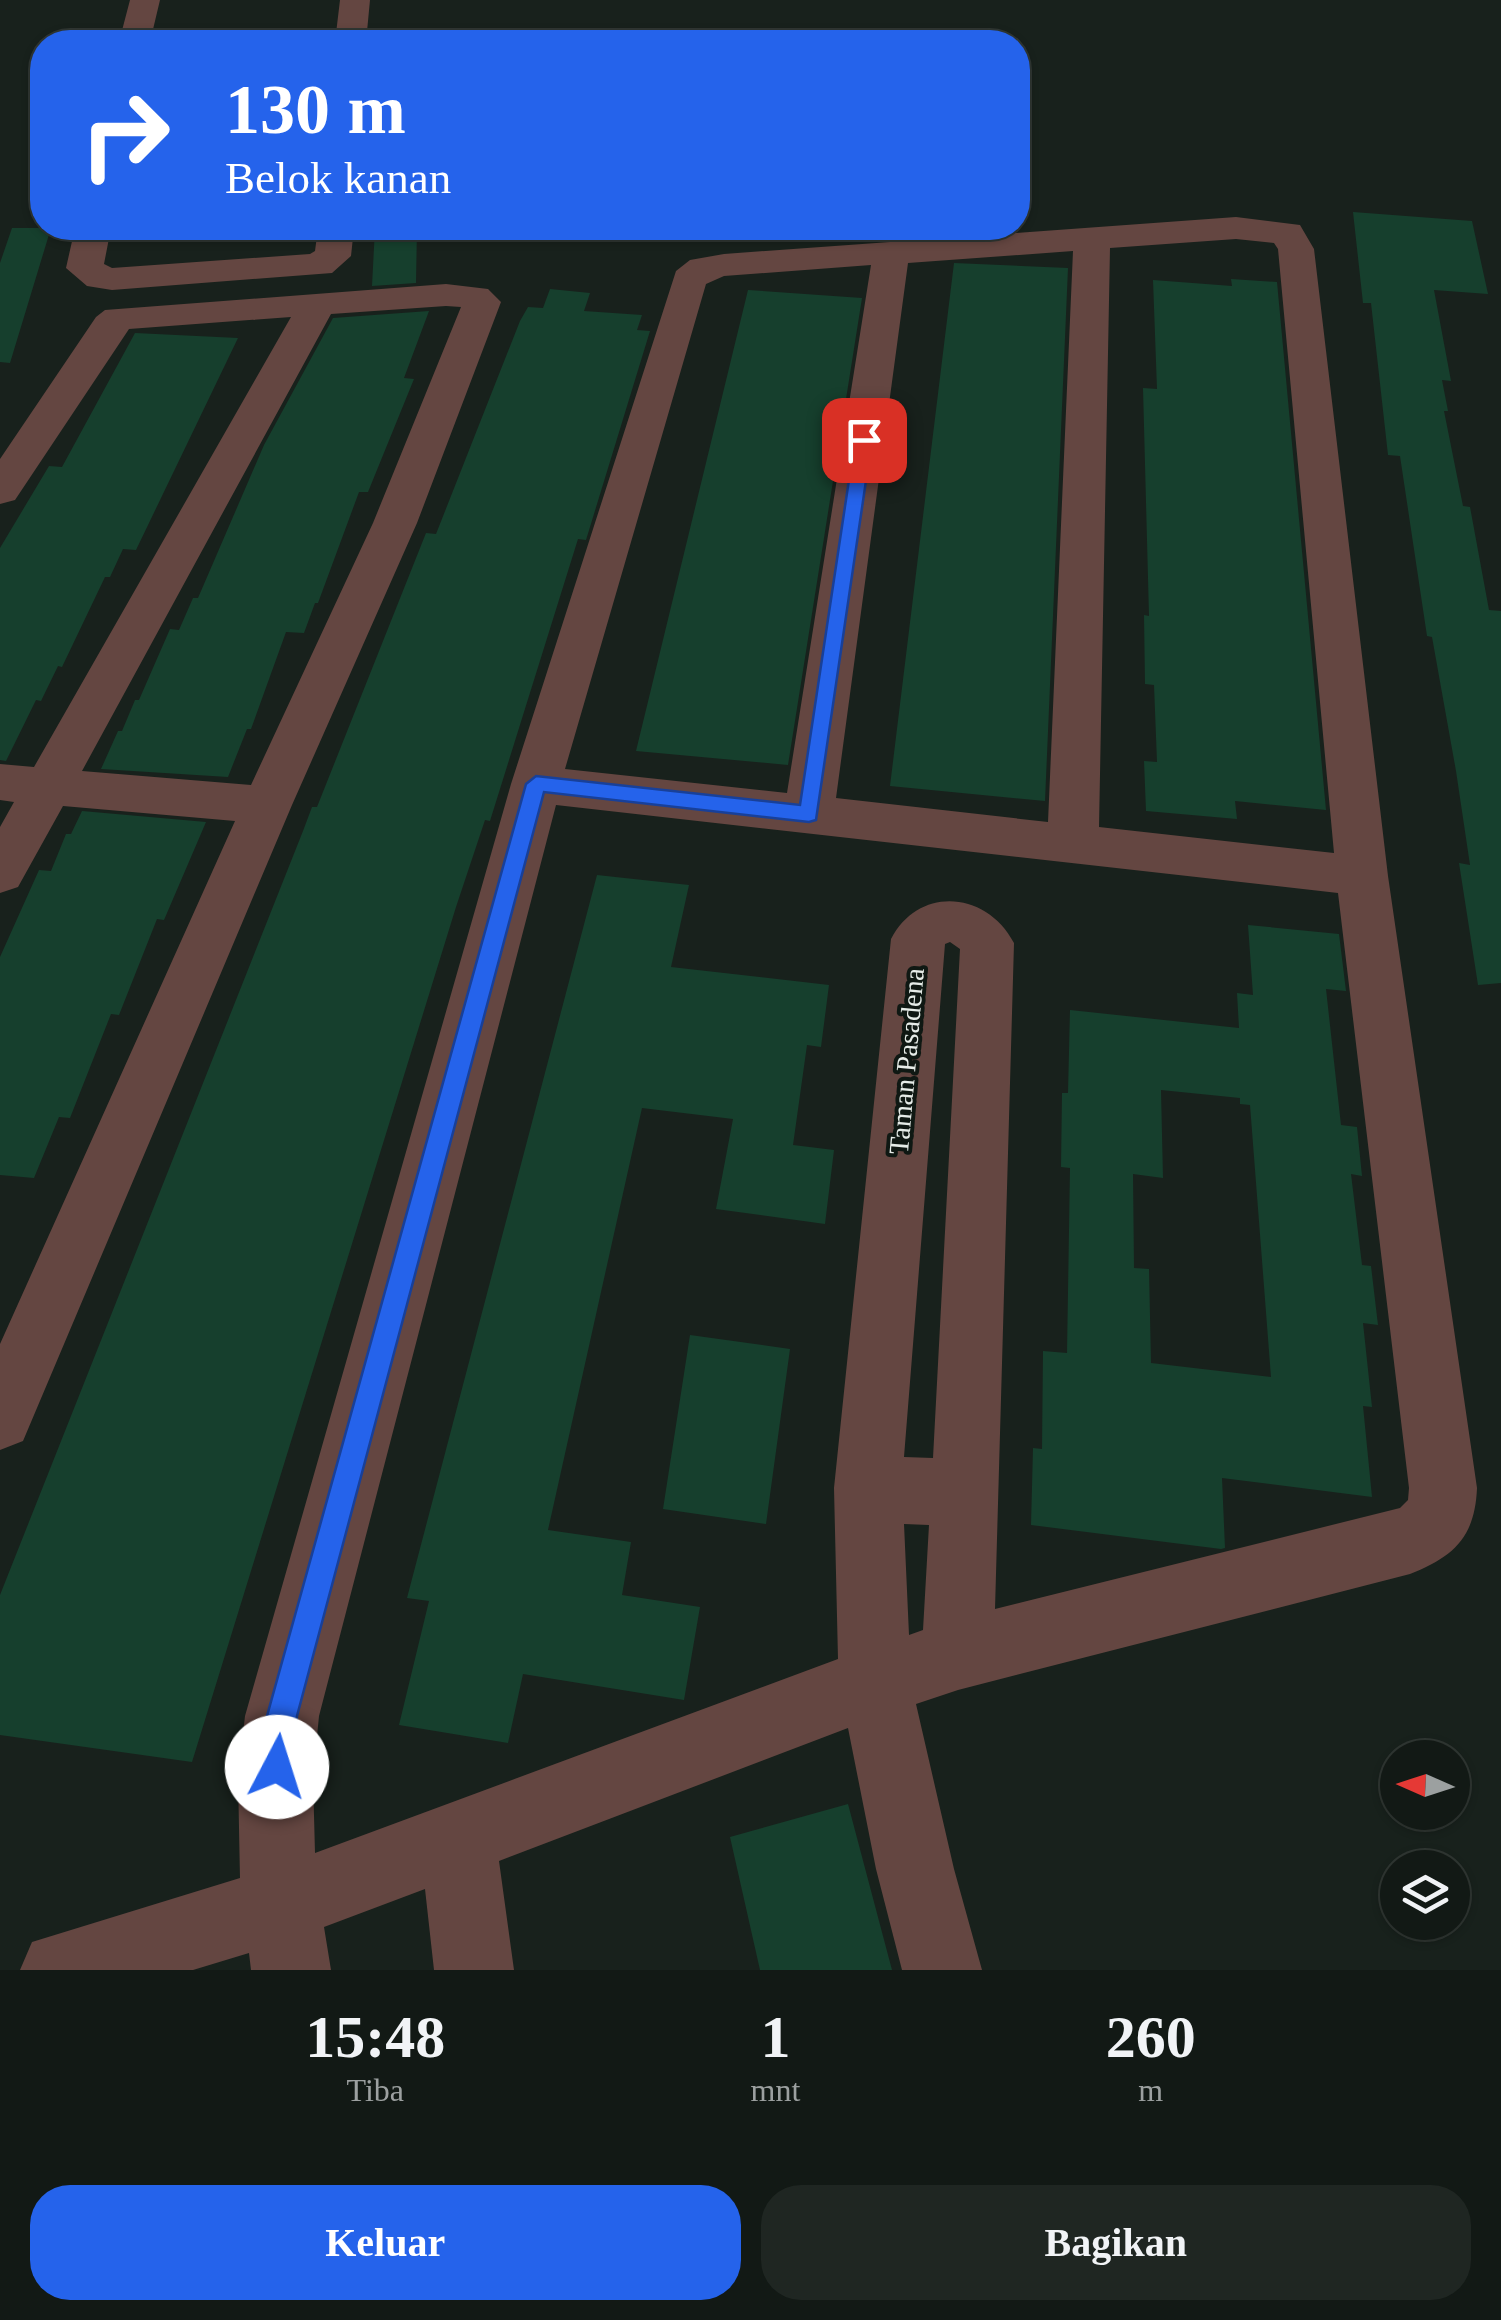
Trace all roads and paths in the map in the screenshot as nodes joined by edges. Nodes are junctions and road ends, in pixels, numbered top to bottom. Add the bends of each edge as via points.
1 (145, 0) edge
2 (354, 0) edge
3 (138, 30) edge
4 (352, 30) edge
5 (1092, 237) junction
6 (90, 240) edge
7 (335, 240) edge
8 (891, 253) junction
9 (318, 304) junction
10 (0, 491) edge
11 (23, 784) edge
12 (536, 784) junction
13 (267, 805) junction
14 (809, 814) junction
15 (1073, 843) junction
16 (0, 873) edge
17 (1362, 876) junction
18 (910, 1009) junction
19 (986, 1016) junction
20 (0, 1418) edge
21 (868, 1488) junction
22 (965, 1494) junction
23 (958, 1654) junction
24 (875, 1682) junction
25 (457, 1836) junction
26 (285, 1937) edge
27 (60, 1970) edge
28 (474, 1970) edge
29 (942, 1970) edge

1 - 3 street
2 - 4 street
5 - 8 street
5 - 15 street
5 - 17 street via 1250,228 1293,238
6 - 7 street via 85,268 108,278 318,264 333,256
8 - 12 street via 703,268 689,279
8 - 14 street
9 - 10 street via 117,319
9 - 11 street
9 - 13 street via 446,295 482,302 396,523
11 - 13 street
11 - 16 street
12 - 14 street
12 - 26 street via 282,1716 277,1767
13 - 20 street
14 - 15 street
15 - 17 street
17 - 23 street via 1442,1488 1439,1517 1410,1540
18 - 19 street
18 - 19 street, Taman Pasadena via 920,933 929,924 952,922 974,930 986,944
18 - 21 street, Taman Pasadena
19 - 22 street, Taman Pasadena
21 - 22 street
21 - 24 street, Taman Pasadena
22 - 23 street, Taman Pasadena
23 - 24 street
24 - 25 street
24 - 29 street, Taman Pasadena
25 - 26 street
25 - 28 street
26 - 27 street

